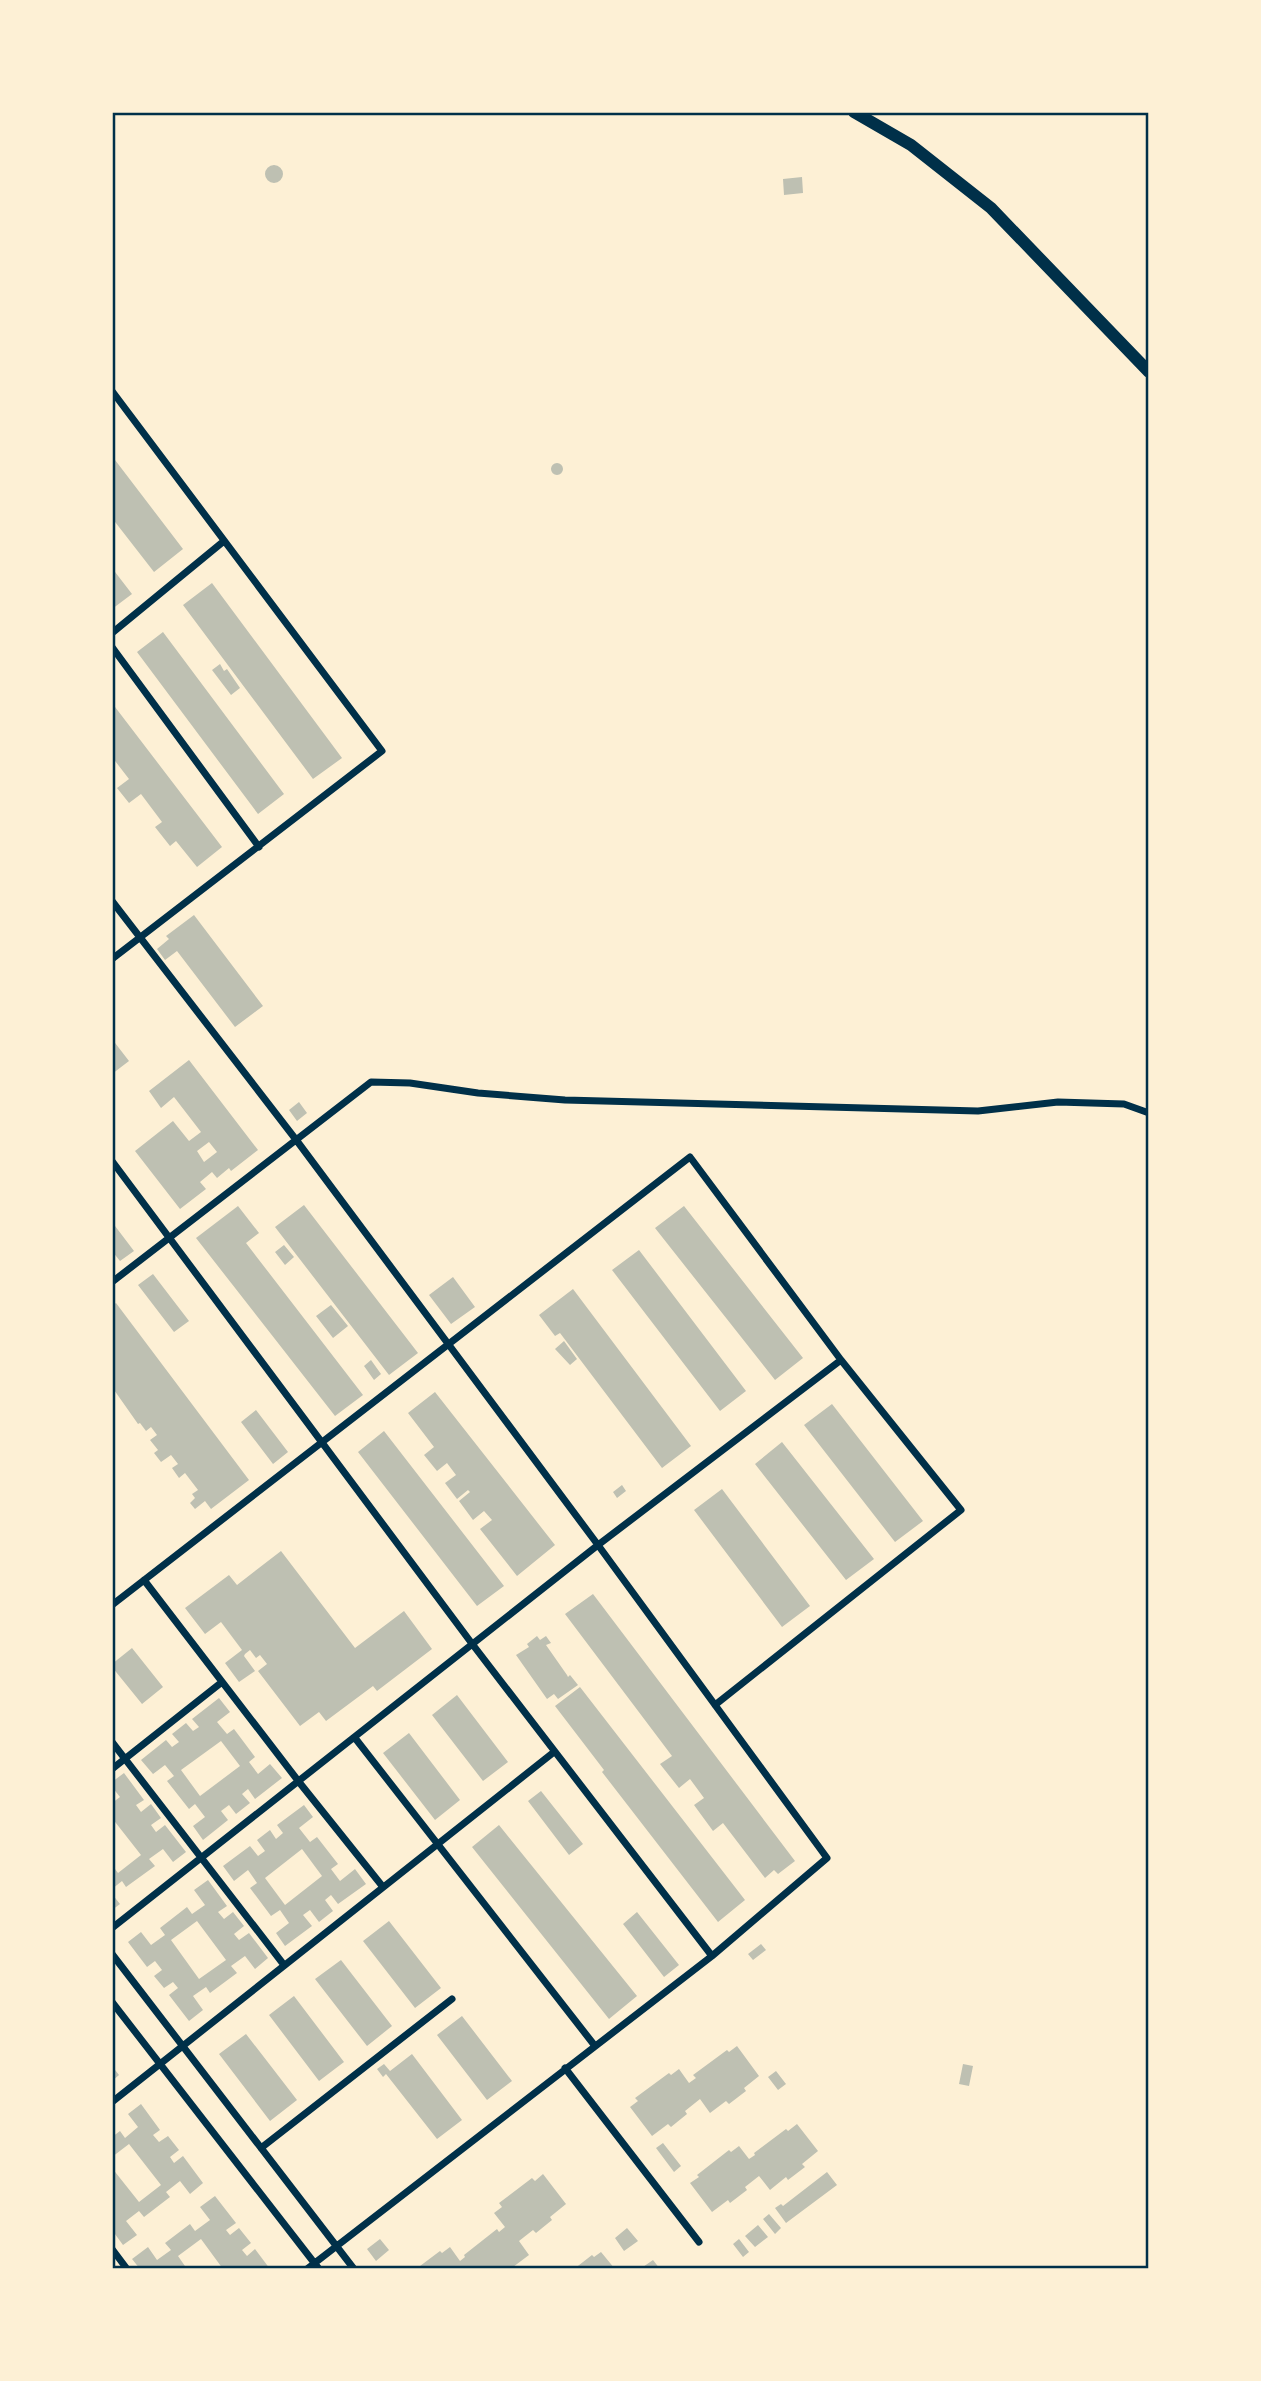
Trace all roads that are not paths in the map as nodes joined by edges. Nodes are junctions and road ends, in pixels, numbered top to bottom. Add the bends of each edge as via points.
1 (854, 112) edge
2 (1149, 372) edge
3 (112, 391) edge
4 (225, 541) junction
5 (112, 633) edge
6 (112, 647) edge
7 (259, 847) junction
8 (112, 901) edge
9 (139, 938) junction
10 (112, 959) edge
11 (1149, 1112) edge
12 (297, 1141) junction
13 (112, 1161) edge
14 (170, 1236) junction
15 (112, 1282) edge
16 (448, 1346) junction
17 (841, 1360) junction
18 (321, 1443) junction
19 (598, 1545) junction
20 (144, 1580) junction
21 (112, 1605) edge
22 (473, 1645) junction
23 (222, 1682) junction
24 (715, 1705) junction
25 (355, 1738) junction
26 (112, 1742) edge
27 (554, 1752) junction
28 (125, 1759) junction
29 (112, 1769) edge
30 (299, 1782) junction
31 (438, 1844) junction
32 (202, 1858) junction
33 (383, 1887) junction
34 (112, 1928) edge
35 (112, 1954) edge
36 (712, 1956) junction
37 (284, 1965) junction
38 (452, 1999) dead end
39 (112, 2002) edge
40 (183, 2046) junction
41 (595, 2046) junction
42 (159, 2064) junction
43 (565, 2068) junction
44 (112, 2102) edge
45 (261, 2148) junction
46 (699, 2242) dead end
47 (338, 2247) junction
48 (112, 2249) edge
49 (317, 2266) edge
50 (127, 2269) edge
51 (307, 2269) edge
52 (355, 2269) edge

1 - 2 street via 911,145 991,208
3 - 4 street
4 - 5 street
4 - 7 street via 382,751
6 - 7 street
7 - 9 street
8 - 9 street
9 - 10 street
9 - 12 street
11 - 12 street via 1124,1104 1059,1102 978,1111 591,1101 371,1082
12 - 14 street
12 - 16 street
13 - 14 street
14 - 15 street
14 - 18 street
16 - 17 street via 690,1157
16 - 18 street
16 - 19 street
17 - 19 street
17 - 24 street via 961,1510
18 - 20 street
18 - 22 street
19 - 22 street
19 - 24 street
20 - 21 street
20 - 23 street
22 - 25 street
22 - 27 street
23 - 28 street
23 - 30 street
24 - 36 street via 827,1858
25 - 30 street
25 - 31 street
26 - 28 street
27 - 31 street
27 - 36 street
28 - 29 street
28 - 32 street
30 - 32 street
30 - 33 street
31 - 33 street
31 - 41 street
32 - 34 street
32 - 37 street
33 - 37 street
35 - 40 street
36 - 41 street
37 - 40 street
38 - 45 street
39 - 42 street
40 - 42 street
40 - 45 street
41 - 43 street
42 - 44 street
42 - 49 street
43 - 46 street
43 - 47 street
45 - 47 street
47 - 49 street
47 - 52 street
48 - 50 street
49 - 51 street

